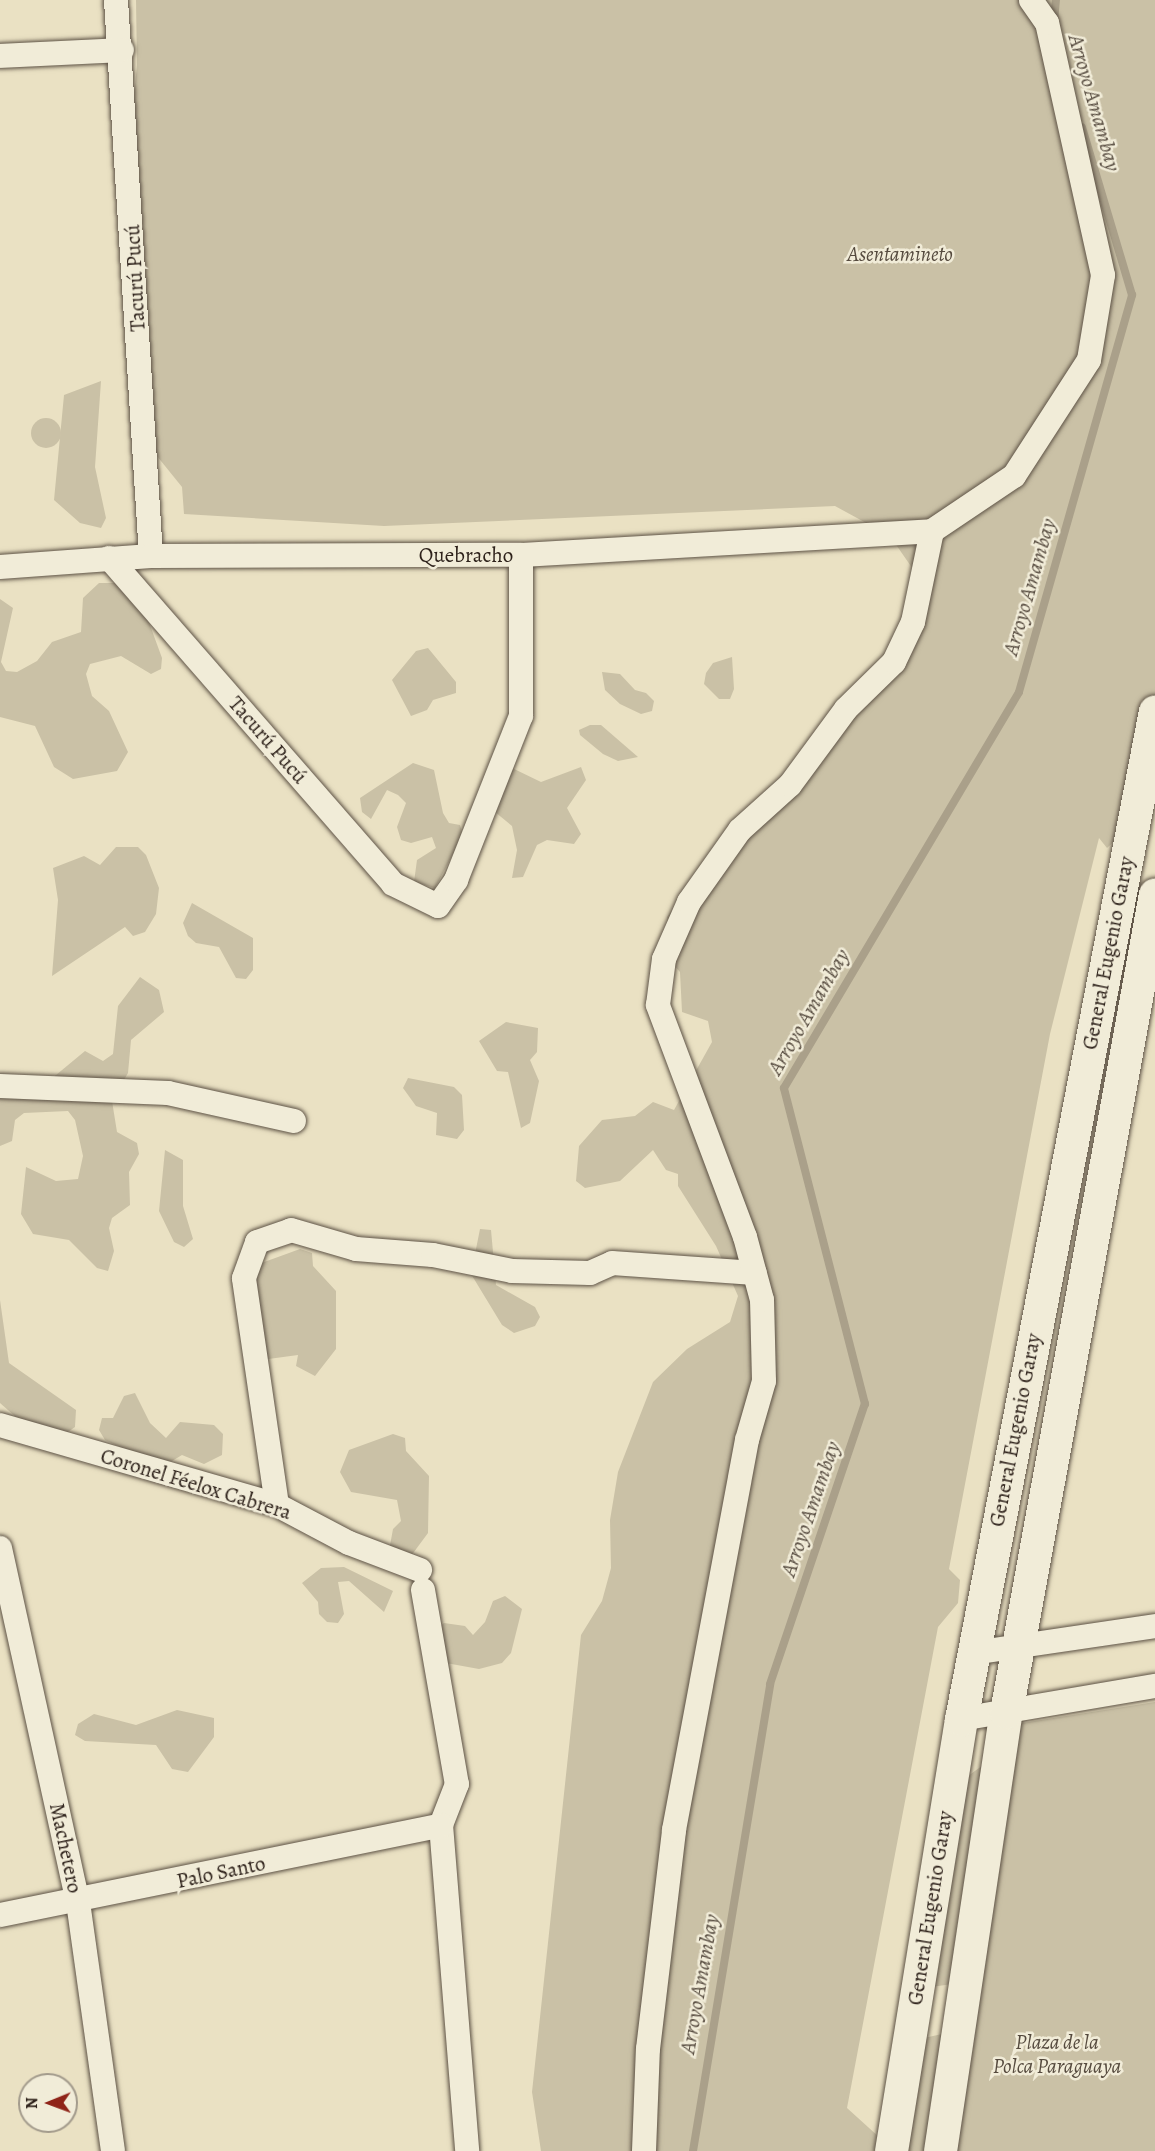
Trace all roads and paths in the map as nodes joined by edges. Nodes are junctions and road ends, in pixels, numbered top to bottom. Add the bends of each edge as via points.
1 (116, 0) edge
2 (1031, 0) edge
3 (122, 50) junction
4 (0, 57) edge
5 (932, 531) junction
6 (521, 555) junction
7 (151, 556) junction
8 (109, 558) junction
9 (0, 567) edge
10 (1155, 711) edge
11 (1155, 894) edge
12 (1149, 959) edge
13 (0, 1086) edge
14 (294, 1121) dead end
15 (755, 1273) junction
16 (0, 1425) edge
17 (277, 1505) junction
18 (0, 1548) edge
19 (1155, 1626) edge
20 (1017, 1647) junction
21 (973, 1653) junction
22 (1155, 1686) edge
23 (1006, 1712) junction
24 (961, 1719) junction
25 (441, 1825) junction
26 (78, 1902) junction
27 (0, 1915) edge
28 (113, 2151) edge
29 (467, 2151) edge
30 (644, 2151) edge
31 (891, 2151) edge
32 (940, 2151) edge

1 - 3 street, Tacurú Pucú
2 - 5 street via 1047,23 1103,275 1089,360 1014,476
3 - 4 street
3 - 7 street, Tacurú Pucú
5 - 6 street, Quebracho
5 - 15 street via 913,622 894,662 846,709 790,785 740,830 689,902 664,959 658,1005
6 - 7 street, Quebracho
6 - 8 street, Tacurú Pucú via 521,716 456,880 438,906 393,884
7 - 8 street, Quebracho
8 - 9 street, Quebracho
10 - 21 street, General Eugenio Garay
11 - 12 street, General Eugenio Garay
12 - 20 street, General Eugenio Garay
13 - 14 street via 168,1093
15 - 17 street via 612,1263 590,1273 512,1271 433,1255 356,1249 291,1230 257,1242 244,1278
15 - 30 street via 762,1300 764,1381 747,1440 674,1830 648,2049
16 - 17 street, Coronel Féelox Cabrera
17 - 25 street, Coronel Féelox Cabrera via 421,1580 457,1784
18 - 26 street, Machetero
19 - 20 street
20 - 21 street
20 - 23 street, General Eugenio Garay
21 - 24 street, General Eugenio Garay
22 - 23 street
23 - 24 street
23 - 32 street, General Eugenio Garay
24 - 31 street, General Eugenio Garay
25 - 26 street, Palo Santo
25 - 29 street
26 - 27 street, Palo Santo
26 - 28 street, Machetero

